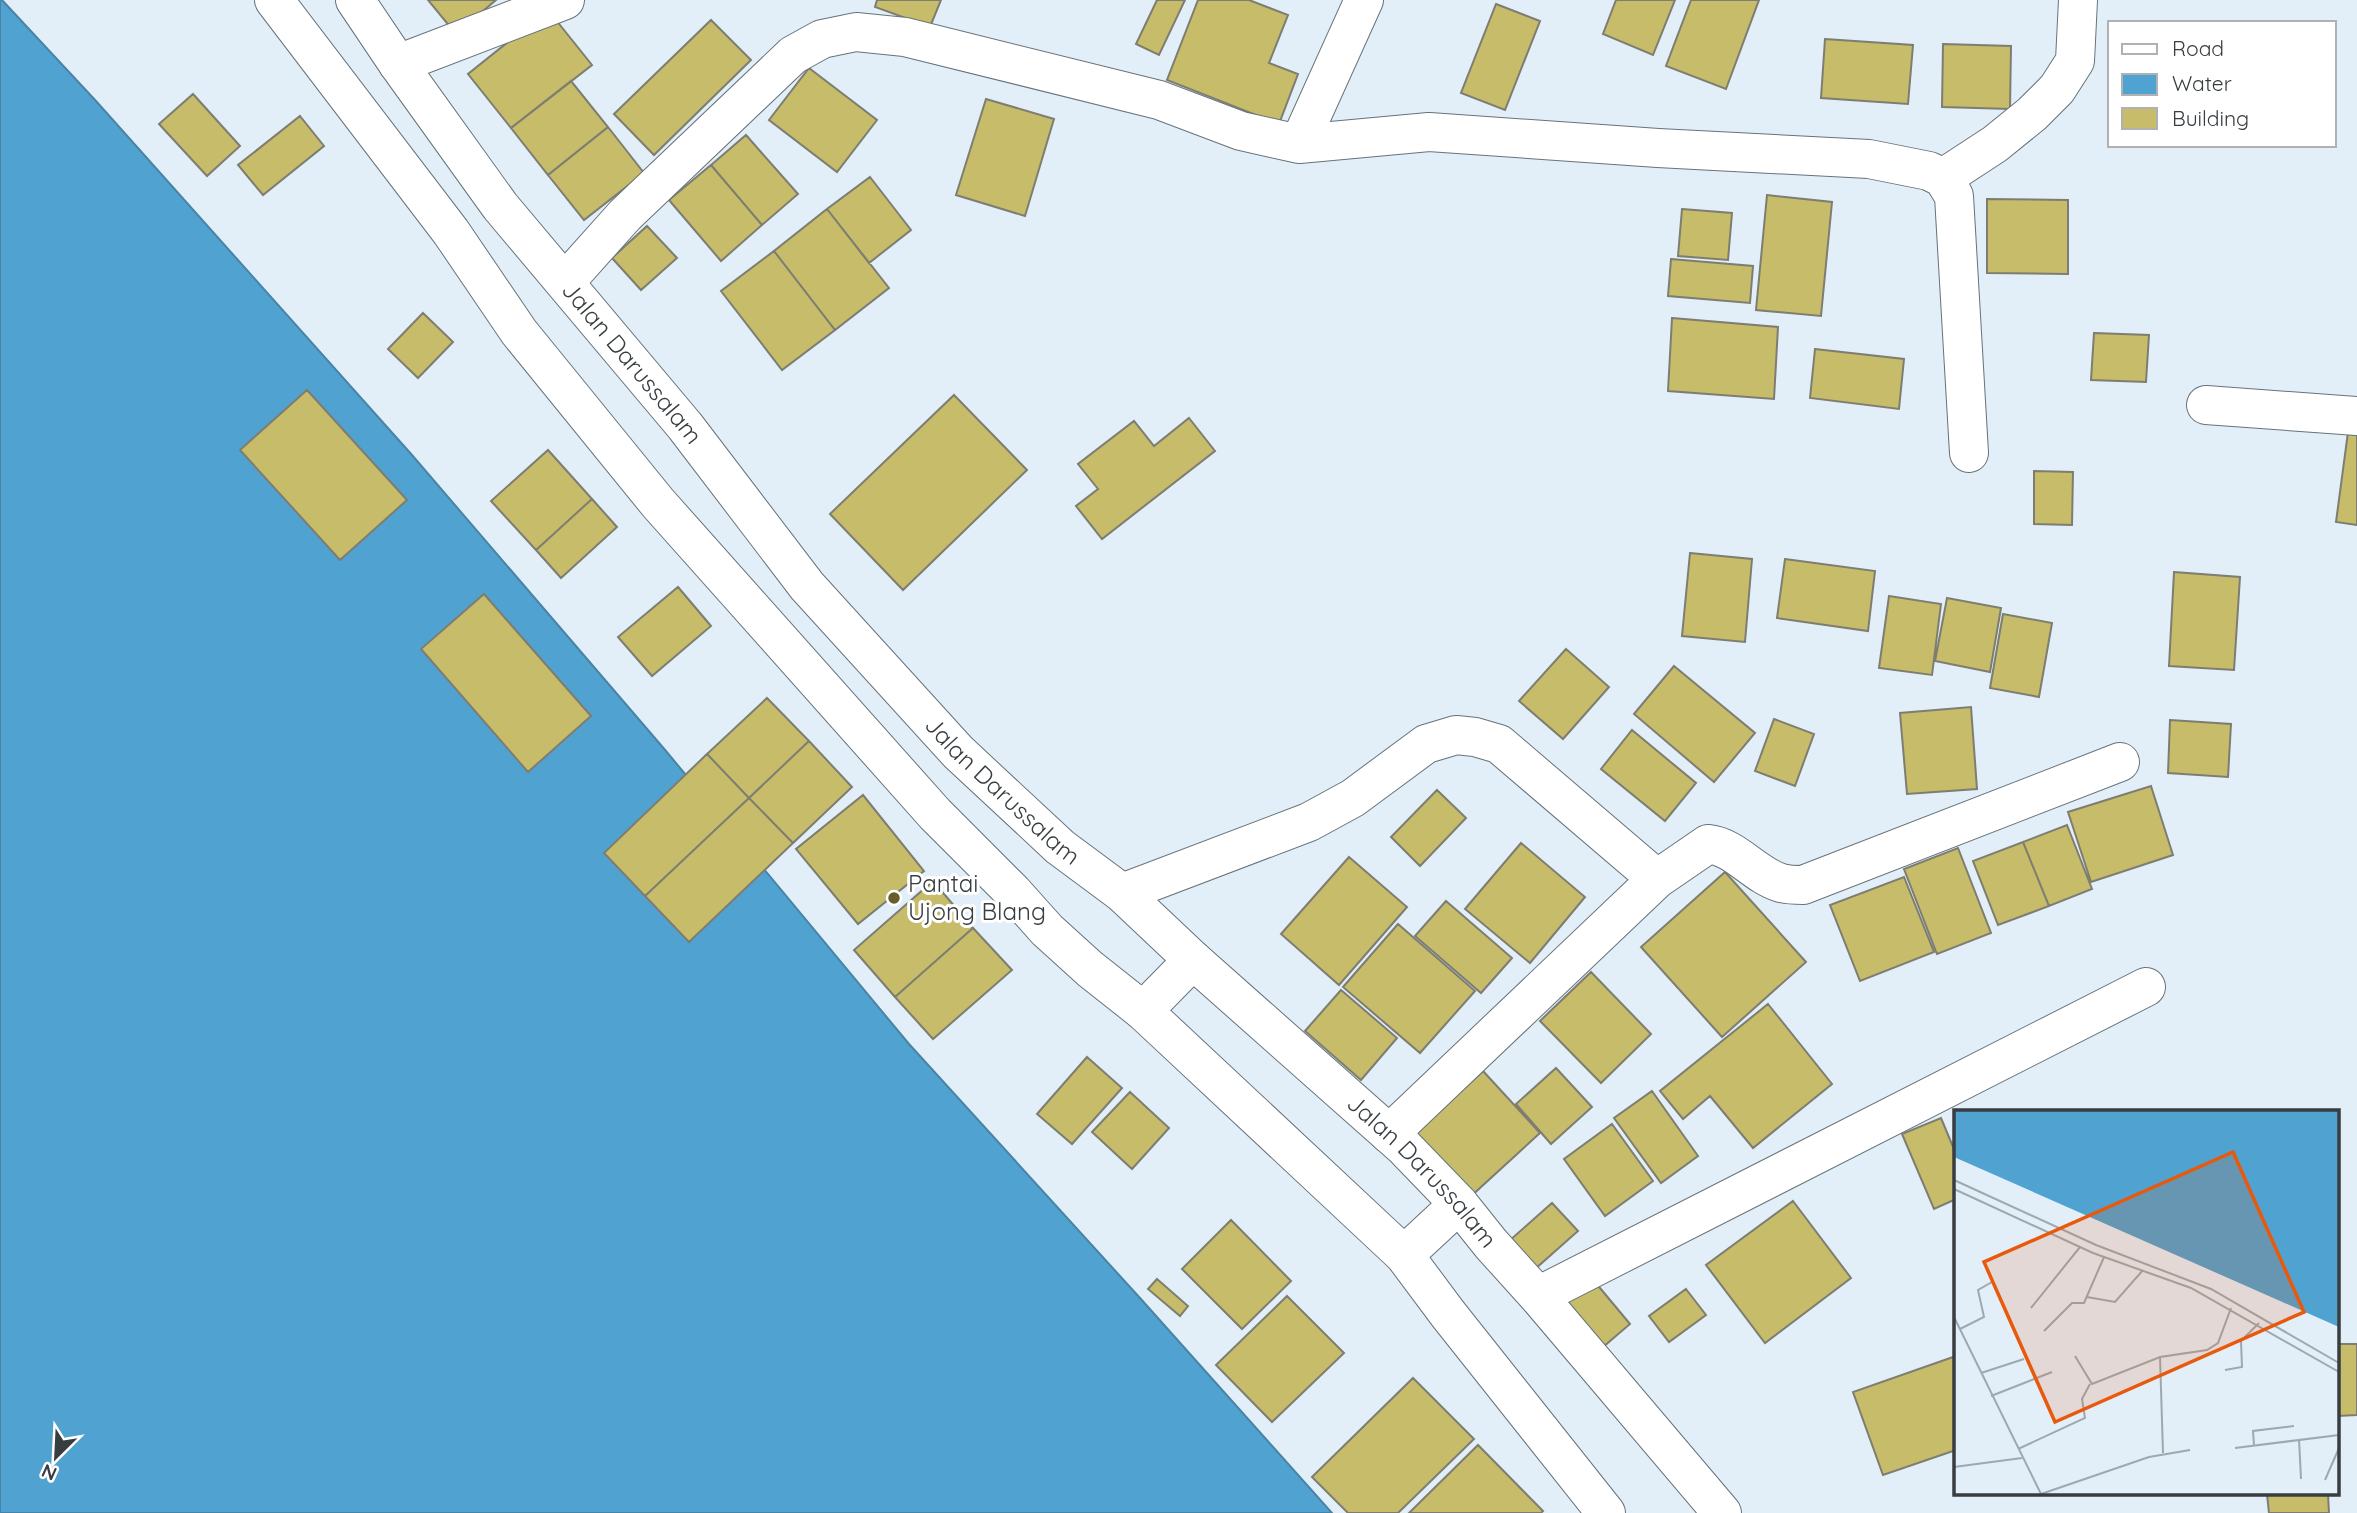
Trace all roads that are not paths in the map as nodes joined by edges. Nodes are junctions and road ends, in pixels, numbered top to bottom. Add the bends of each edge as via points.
1 (274, 0) edge
2 (355, 0) edge
3 (565, 0) edge
4 (1364, 0) edge
5 (2078, 0) edge
6 (398, 64) junction
7 (1300, 144) junction
8 (1943, 178) junction
9 (565, 282) junction
10 (2206, 405) dead end
11 (2357, 416) edge
12 (1969, 453) dead end
13 (2120, 762) dead end
14 (1657, 879) junction
15 (1122, 893) junction
16 (1193, 960) junction
17 (2146, 987) dead end
18 (1143, 1011) junction
19 (1389, 1134) junction
20 (1459, 1203) junction
21 (1404, 1255) junction
22 (1538, 1296) junction
23 (1606, 1513) edge
24 (1722, 1513) edge

1 - 18 street via 451,232 519,332 658,503 935,814 1047,930
2 - 6 street, Jalan Darussalam
3 - 6 street
4 - 7 street
5 - 8 street via 2075,61 2057,89 1995,144
6 - 9 street, Jalan Darussalam via 500,206
7 - 8 street via 1429,132 1869,159
7 - 9 street via 1241,131 1160,100 905,37 856,32 822,39 793,55 625,215
8 - 12 street via 1954,196
9 - 15 street, Jalan Darussalam via 685,426 807,586 958,752 1060,847
10 - 11 street
13 - 14 street via 1803,885 1772,880 1722,846 1708,844
14 - 15 street via 1499,744 1456,735 1426,744 1353,798 1309,822
14 - 19 street
15 - 16 street, Jalan Darussalam
16 - 18 street
16 - 19 street, Jalan Darussalam
17 - 22 street
18 - 21 street
19 - 20 street, Jalan Darussalam
20 - 21 street
20 - 22 street, Jalan Darussalam
21 - 23 street
22 - 24 street, Jalan Darussalam

